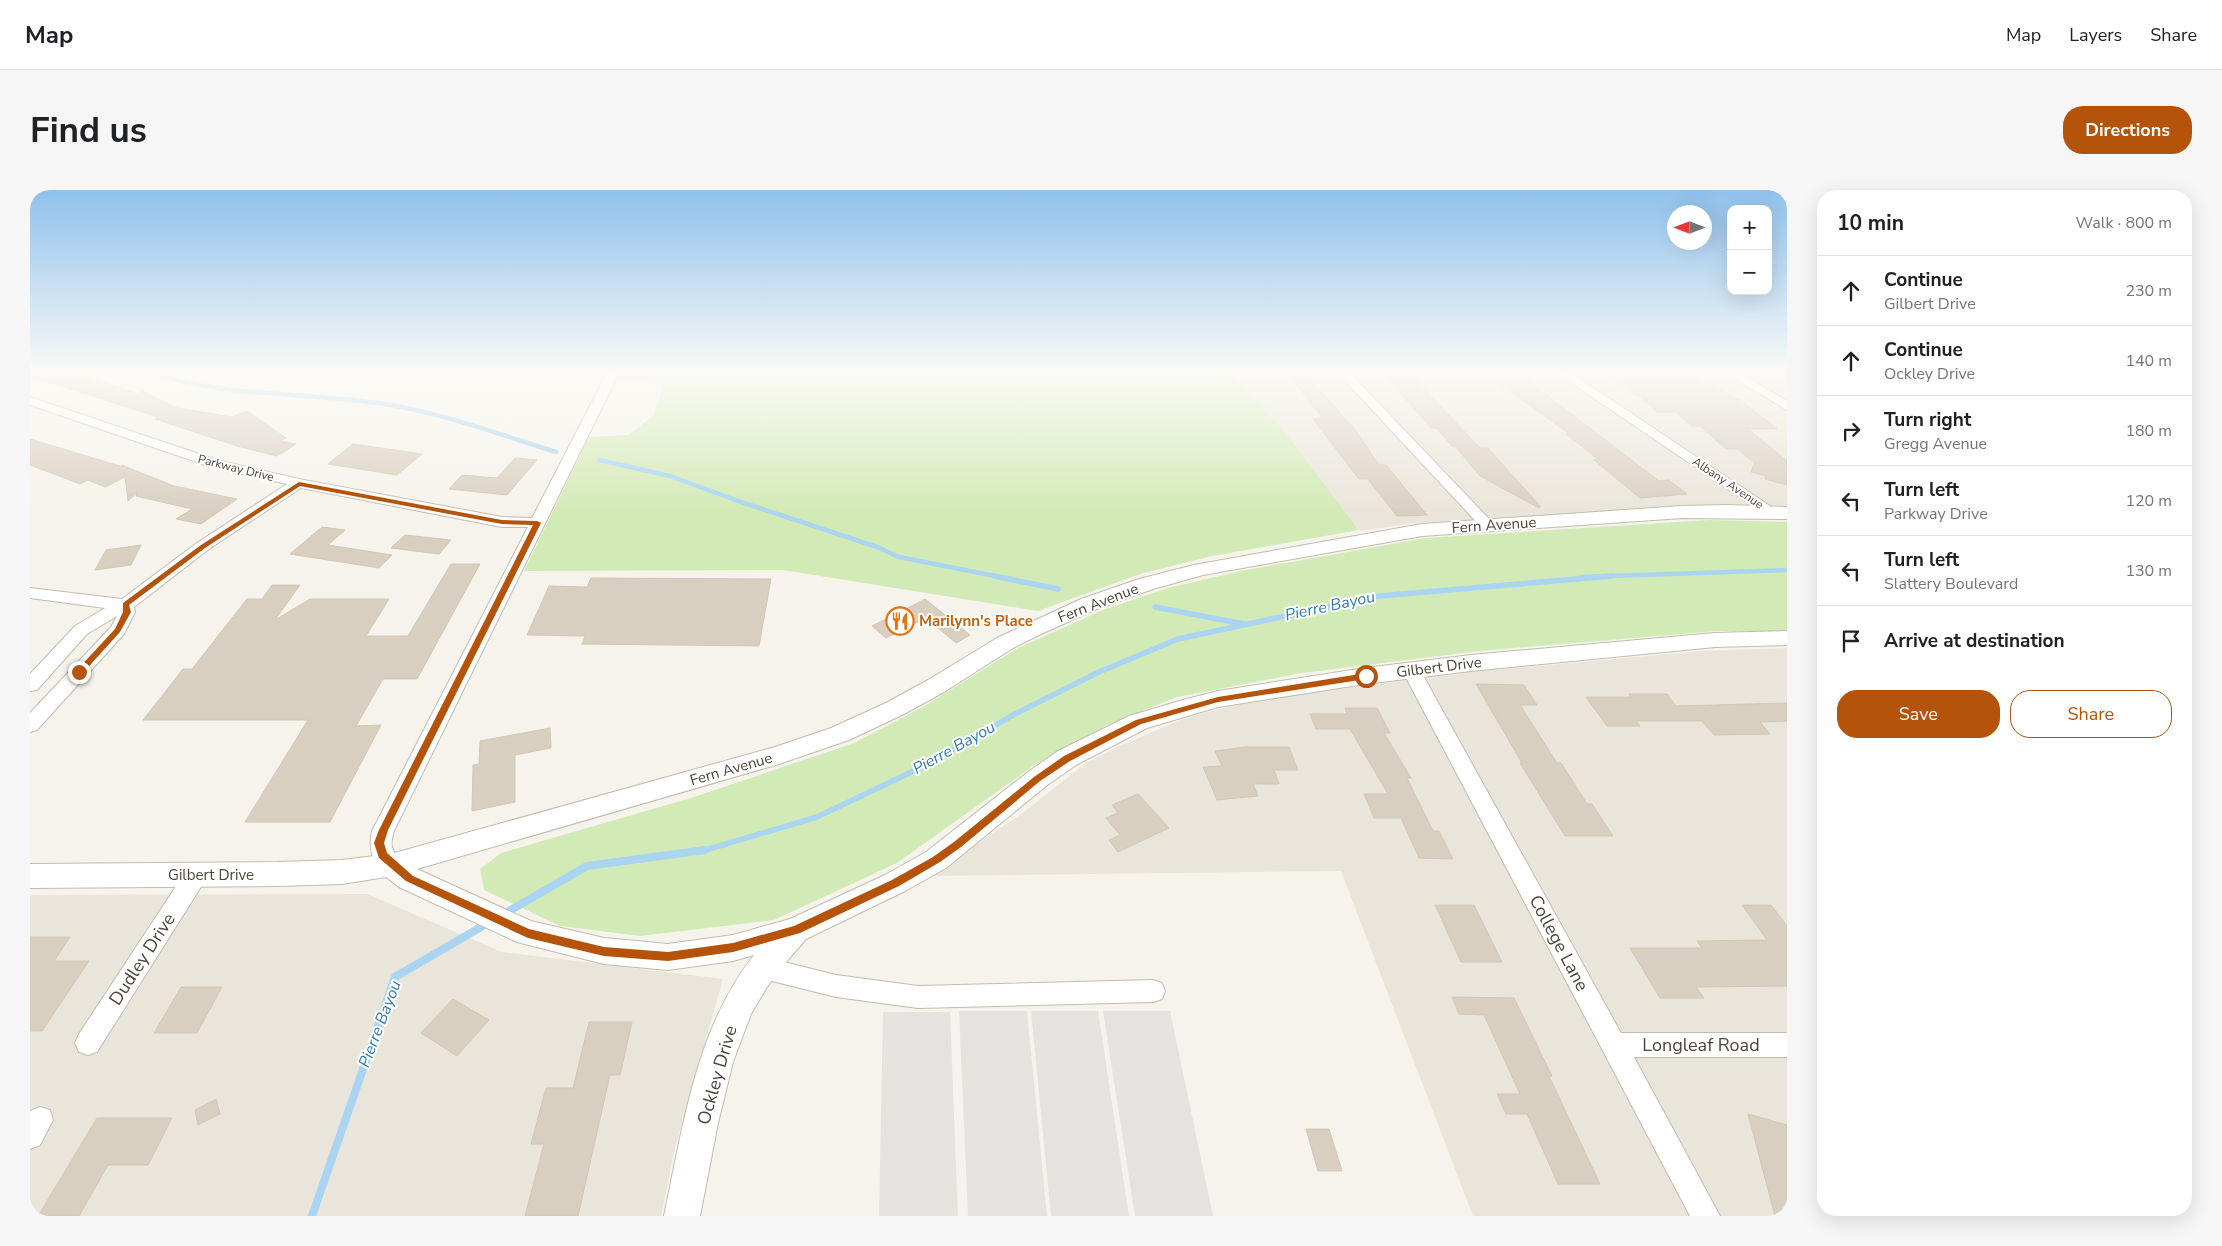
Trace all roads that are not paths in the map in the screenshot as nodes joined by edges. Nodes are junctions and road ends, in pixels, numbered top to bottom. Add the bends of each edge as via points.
1 (82, 419) edge
2 (590, 419) edge
3 (1387, 419) edge
4 (1634, 419) edge
5 (299, 484) junction
6 (1779, 513) edge
7 (537, 523) junction
8 (1487, 525) junction
9 (30, 593) edge
10 (125, 605) junction
11 (1787, 638) edge
12 (1411, 670) junction
13 (30, 685) edge
14 (30, 725) edge
15 (391, 865) junction
16 (196, 875) junction
17 (30, 876) edge
18 (796, 930) junction
19 (764, 968) junction
20 (1153, 991) dead end
21 (88, 1043) dead end
22 (1614, 1045) junction
23 (1787, 1045) edge
24 (682, 1216) edge
25 (1706, 1216) edge

1 - 5 street, Parkway Drive via 212,463
2 - 7 street
3 - 8 street
4 - 6 street, Albany Avenue
5 - 7 street, Parkway Drive via 502,522
5 - 10 street via 203,546
6 - 8 street, Fern Avenue via 1682,512
7 - 15 street via 383,830 380,848 382,856
8 - 15 street, Fern Avenue via 1378,536 1201,569 1146,584 1089,604 1033,629 899,707 840,734 778,755
9 - 10 street
10 - 13 street via 82,630
10 - 14 street via 127,612 118,630
11 - 12 street, Gilbert Drive via 1715,640
12 - 18 street, Gilbert Drive via 1218,700 1138,722 1067,758 936,860
12 - 22 street, College Lane
15 - 16 street, Gilbert Drive via 342,872
15 - 18 street via 409,879 528,934 604,951 668,957 733,948
16 - 17 street, Gilbert Drive
16 - 21 street, Dudley Drive
18 - 19 street, Ockley Drive
19 - 20 street via 836,986 918,997
19 - 24 street, Ockley Drive via 732,1020 715,1066
22 - 23 street, Longleaf Road
22 - 25 street, College Lane

